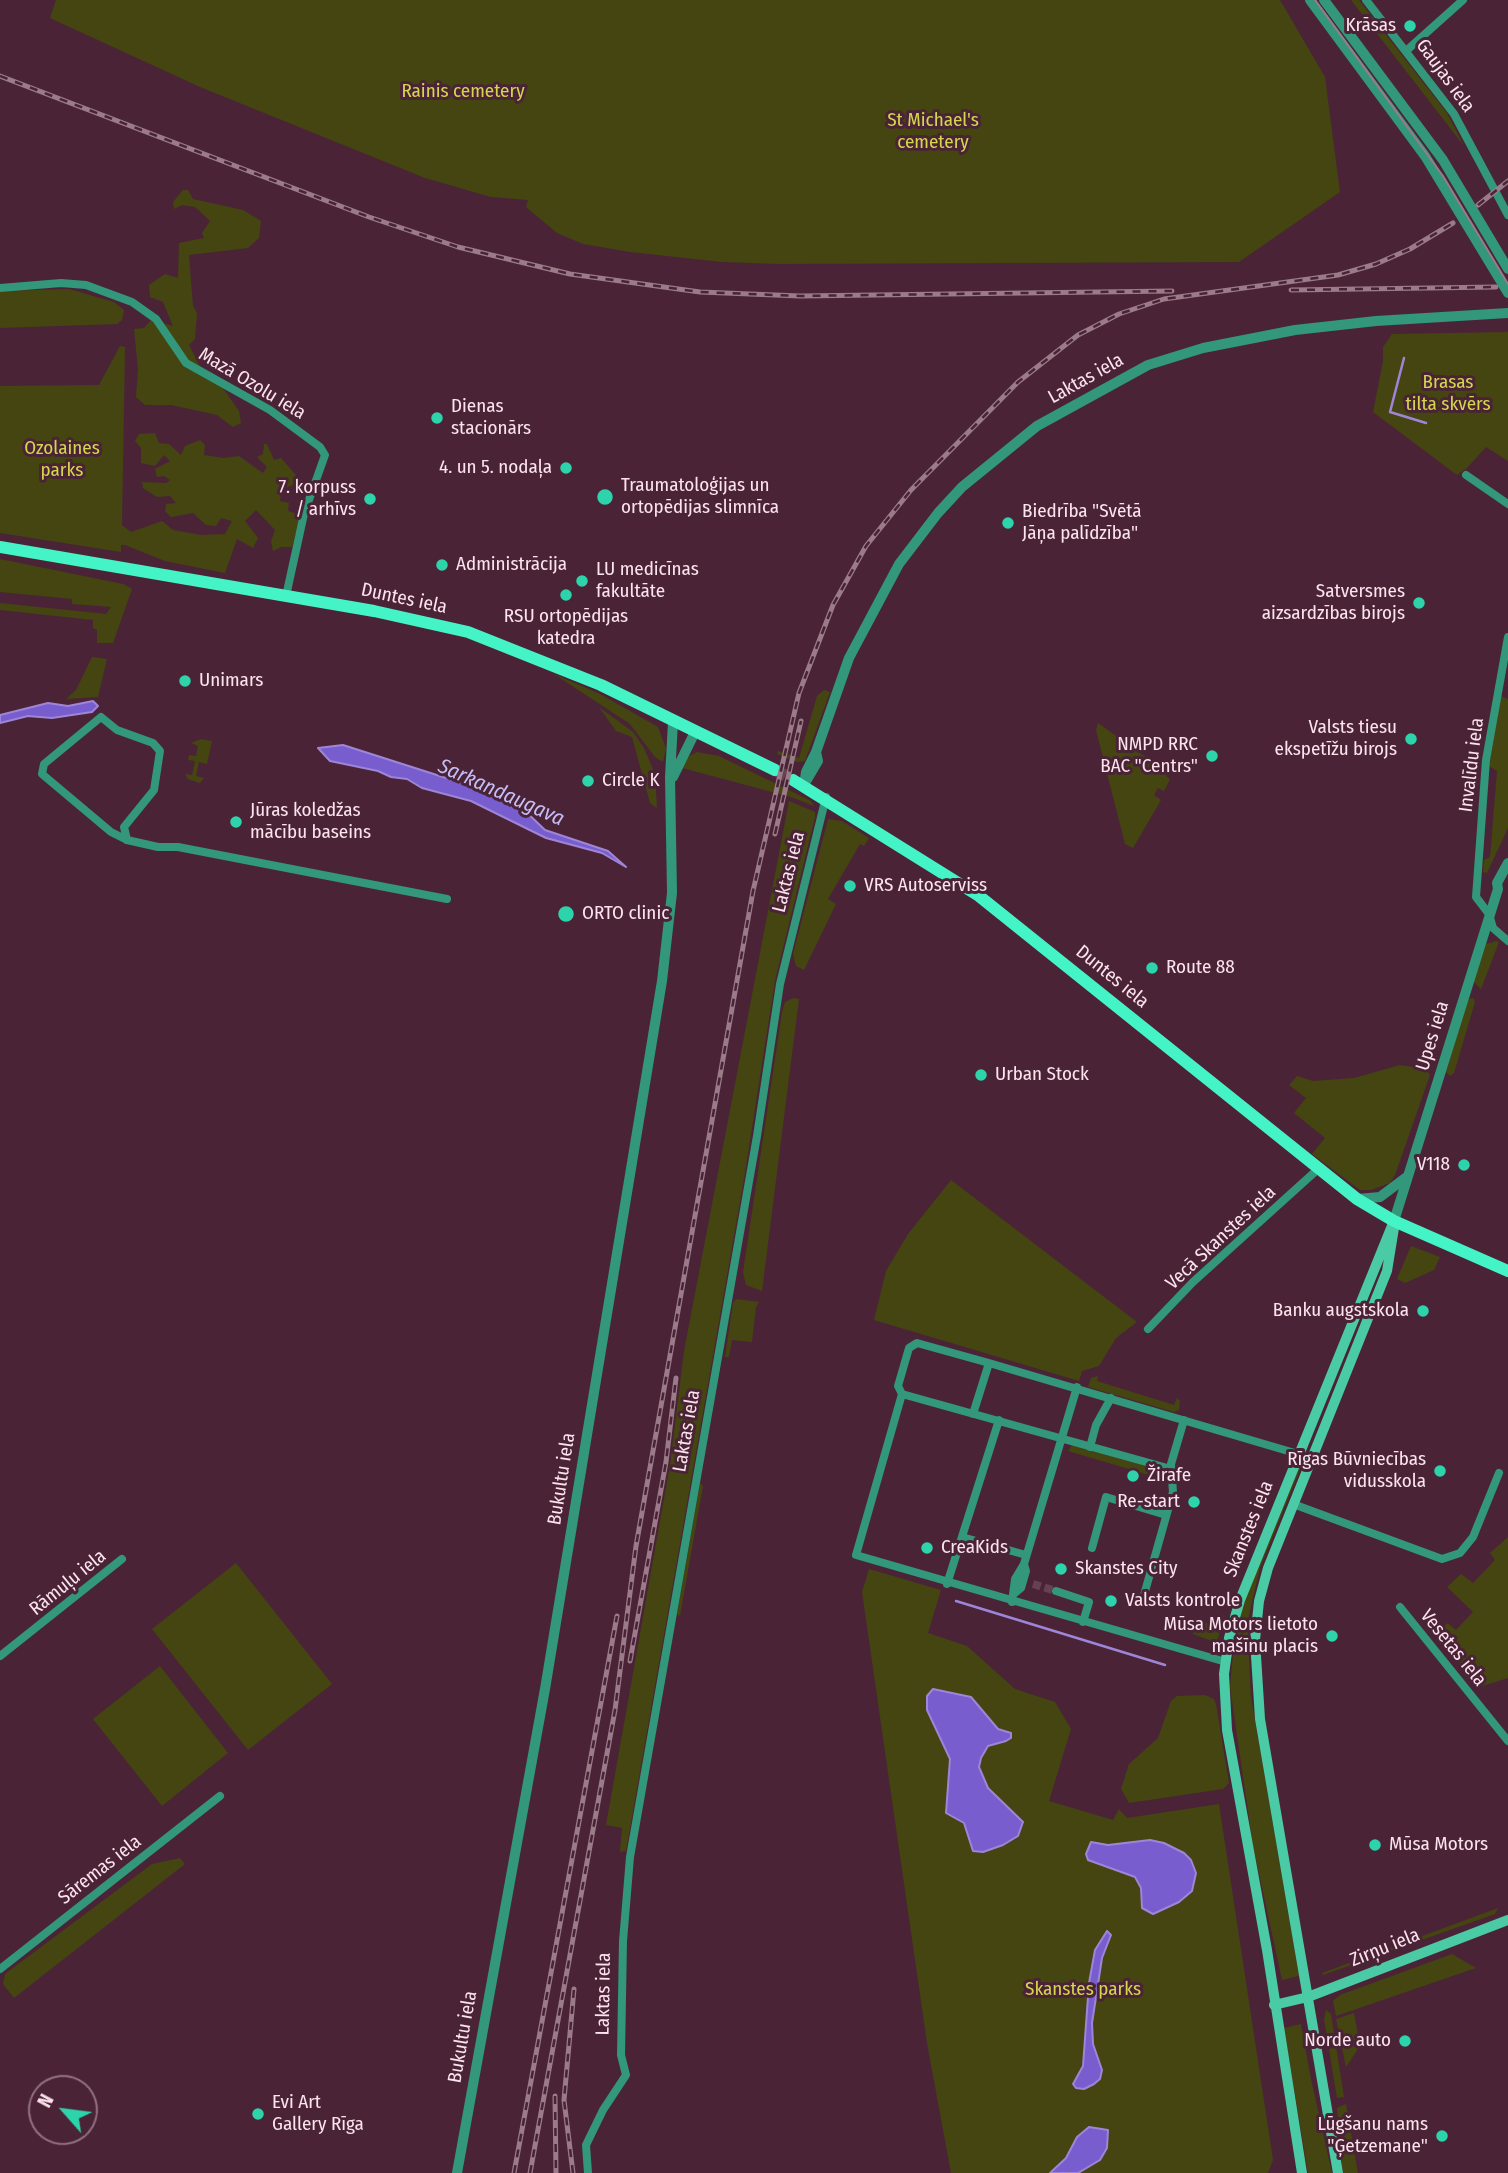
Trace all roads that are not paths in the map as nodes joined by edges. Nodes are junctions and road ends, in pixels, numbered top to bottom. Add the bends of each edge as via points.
1 (1310, 0) edge
2 (1324, 0) edge
3 (1366, 0) edge
4 (1463, 0) edge
5 (1406, 51) junction
6 (1507, 211) edge
7 (1508, 269) edge
8 (0, 288) edge
9 (1508, 293) edge
10 (1508, 313) edge
11 (1466, 475) dead end
12 (1508, 504) edge
13 (0, 547) edge
14 (286, 596) junction
15 (1508, 637) edge
16 (673, 722) junction
17 (695, 732) junction
18 (775, 770) tunnel mouth
19 (799, 782) joint
20 (670, 788) junction
21 (825, 797) junction
22 (127, 840) junction
23 (1508, 863) edge
24 (447, 899) dead end
25 (1489, 914) junction
26 (1508, 941) edge
27 (1317, 1170) junction
28 (1408, 1176) junction
29 (1357, 1199) junction
30 (1394, 1221) junction
31 (1508, 1271) edge
32 (1148, 1329) dead end
33 (989, 1363) junction
34 (1077, 1388) junction
35 (902, 1394) junction
36 (1111, 1398) junction
37 (973, 1413) junction
38 (999, 1420) junction
39 (1184, 1420) junction
40 (1061, 1439) junction
41 (1090, 1447) junction
42 (1298, 1454) junction
43 (1311, 1458) junction
44 (1171, 1469) junction
45 (1499, 1473) dead end
46 (1293, 1504) junction
47 (1167, 1515) junction
48 (962, 1536) junction
49 (1092, 1548) dead end
50 (122, 1559) dead end
51 (1025, 1559) junction
52 (1023, 1581) junction
53 (947, 1584) junction
54 (1033, 1584) tunnel mouth
55 (1056, 1591) tunnel mouth
56 (1144, 1595) dead end
57 (1013, 1598) junction
58 (1400, 1607) dead end
59 (1083, 1622) junction
60 (0, 1657) edge
61 (1226, 1662) junction
62 (1508, 1741) edge
63 (220, 1796) dead end
64 (1508, 1920) edge
65 (0, 1969) edge
66 (1308, 1997) junction
67 (1274, 2005) junction
68 (1301, 2167) edge
69 (457, 2173) edge
70 (588, 2173) edge
71 (1293, 2173) edge
72 (1338, 2173) edge

1 - 9 street via 1425,156
2 - 7 street via 1457,182
3 - 5 street, Gaujas iela
4 - 5 street
5 - 6 street, Gaujas iela via 1454,114
8 - 14 street, Mazā Ozolu iela via 86,285 132,302 156,319 186,363 270,410 312,440 325,455 304,514
10 - 19 street, Laktas iela via 1376,321 1255,337 1174,355 1067,407 988,464 946,504 912,546 858,638 816,752
11 - 12 street
13 - 14 main road, Duntes iela
14 - 16 main road, Duntes iela via 468,632 549,662
15 - 25 street, Invalīdu iela via 1486,760 1476,897
16 - 17 main road, Duntes iela
16 - 20 street, Bukultu iela
17 - 18 main road, Duntes iela
17 - 20 street, Bukultu iela
19 - 21 main road, Duntes iela
20 - 69 street, Bukultu iela via 672,893 662,981 545,1689
21 - 27 main road, Duntes iela via 979,896
21 - 70 street, Laktas iela via 780,984 630,1857 621,2042 626,2075 586,2145
22 - 22 street via 124,827 154,790 160,751 101,717 44,764 42,774 99,823
22 - 24 street
23 - 25 street, Upes iela
25 - 26 street via 1493,928
25 - 28 street, Upes iela
27 - 29 main road, Duntes iela
27 - 32 street, Vecā Skanstes iela
28 - 29 street via 1380,1197
28 - 30 street, Upes iela
29 - 30 main road, Duntes iela
30 - 31 main road, Duntes iela
30 - 42 main road, Skanstes iela
30 - 43 main road, Skanstes iela via 1387,1271
33 - 34 street
33 - 35 street via 917,1343 909,1348 898,1386
33 - 37 street
34 - 36 street
34 - 40 street
35 - 37 street
35 - 53 street via 856,1555
36 - 39 street
36 - 41 street
37 - 38 street
38 - 40 street
38 - 48 street
39 - 42 street
39 - 44 street
40 - 41 street
40 - 51 street
41 - 44 street
42 - 43 street
42 - 61 main road, Skanstes iela via 1240,1600
43 - 46 main road, Skanstes iela
44 - 47 street via 1173,1492
45 - 46 street via 1474,1536 1460,1553 1442,1559
46 - 66 main road, Skanstes iela via 1264,1580 1256,1622 1255,1669
47 - 49 street via 1106,1497
47 - 56 street
48 - 51 street
48 - 53 street
50 - 60 street, Rāmuļu iela
51 - 52 street
51 - 57 street via 1015,1579
52 - 54 street
52 - 57 street
53 - 57 street
55 - 59 street via 1089,1602
57 - 59 street
58 - 62 street, Vesetas iela
59 - 61 street
61 - 67 main road, Skanstes iela via 1227,1730
63 - 65 street, Sāremas iela
64 - 66 main road, Zirņu iela
66 - 67 main road, Zirņu iela
66 - 72 main road, Skanstes iela
67 - 68 main road, Skanstes iela
68 - 71 street

